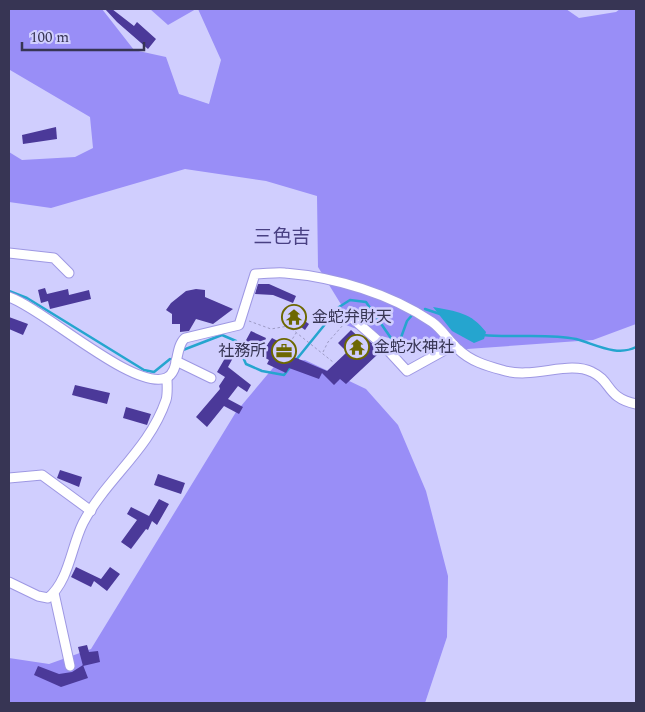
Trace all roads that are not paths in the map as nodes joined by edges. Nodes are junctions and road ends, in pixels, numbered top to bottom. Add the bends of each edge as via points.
1 (9, 253) edge
2 (69, 273) dead end
3 (9, 297) edge
4 (350, 317) road end
5 (454, 345) junction
6 (176, 360) junction
7 (167, 378) junction
8 (210, 378) dead end
9 (636, 404) edge
10 (9, 478) edge
11 (91, 511) junction
12 (9, 582) edge
13 (54, 593) junction
14 (70, 666) dead end

1 - 2 street via 54,258
3 - 7 street via 24,303 131,372 145,378
4 - 5 street via 407,371
5 - 6 street via 436,325 416,311 373,292 285,273 255,274 239,325 185,338 179,344
5 - 9 street via 470,358 523,375 576,367 592,372 614,396
6 - 7 street
6 - 8 street
7 - 11 street via 167,399 140,450
10 - 11 street via 42,475
11 - 13 street
12 - 13 street via 38,596 48,598
13 - 14 street

